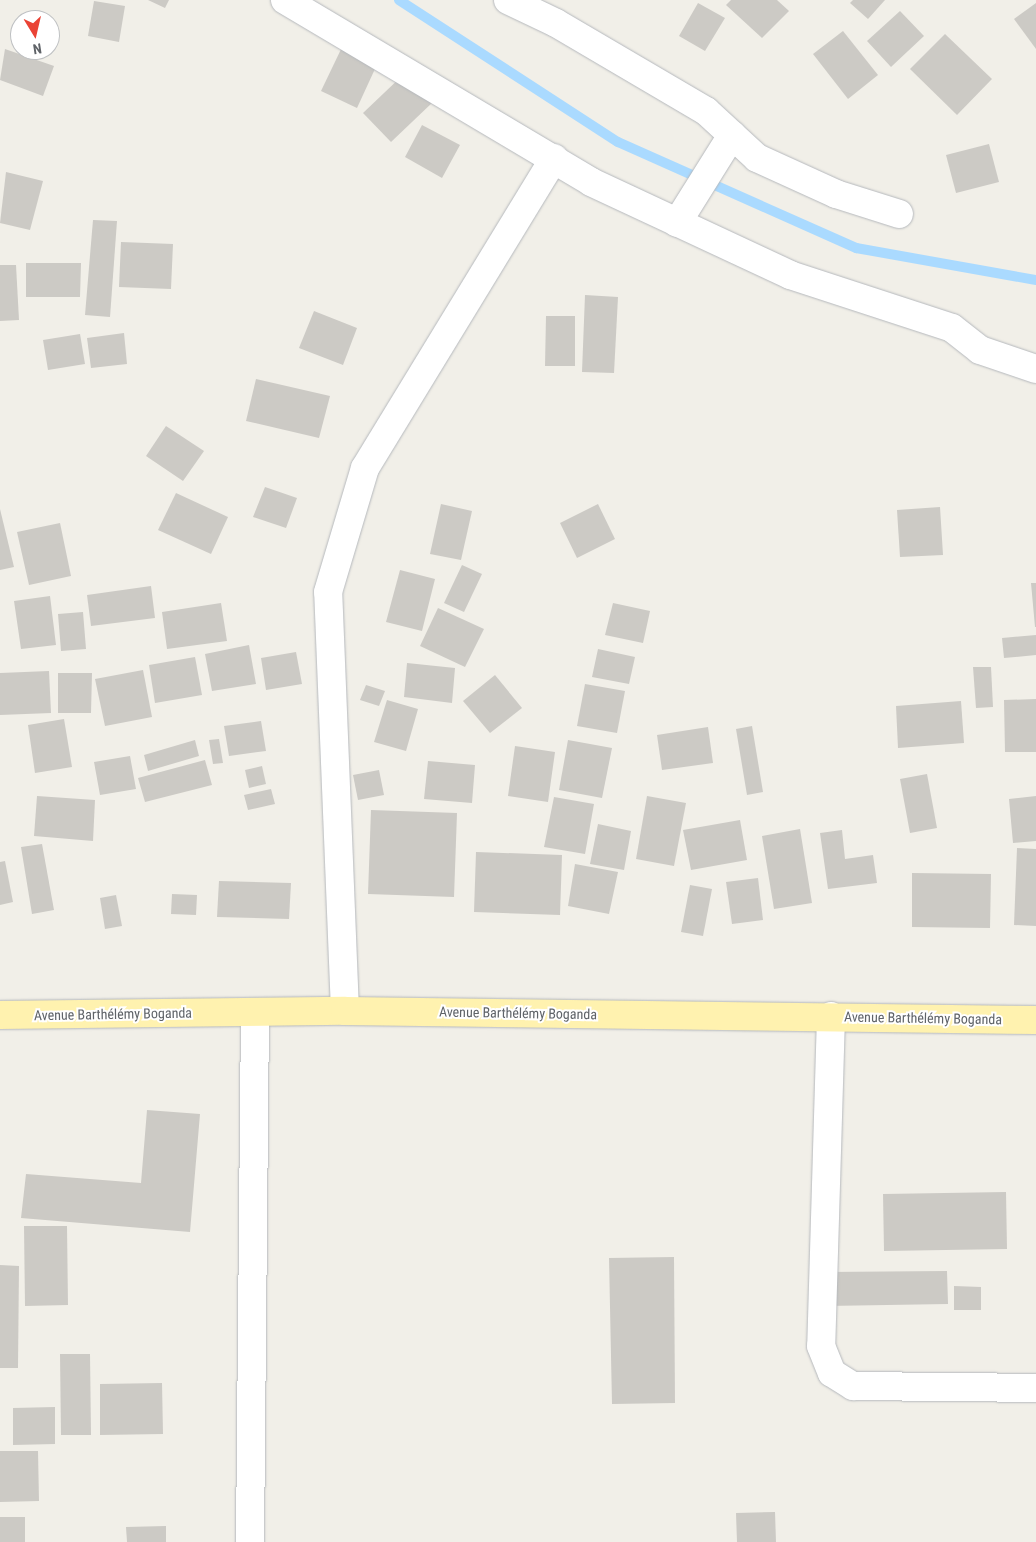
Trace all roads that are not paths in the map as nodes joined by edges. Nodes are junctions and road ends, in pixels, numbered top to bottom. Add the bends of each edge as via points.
1 (285, 0) edge
2 (508, 0) edge
3 (732, 135) junction
4 (554, 158) junction
5 (898, 214) dead end
6 (677, 223) junction
7 (1036, 369) edge
8 (345, 1011) junction
9 (255, 1012) junction
10 (0, 1015) edge
11 (831, 1016) junction
12 (1036, 1020) edge
13 (1036, 1388) edge
14 (250, 1542) edge

1 - 4 street
2 - 3 street via 556,23 706,111
3 - 5 street via 757,158 836,194
3 - 6 street
4 - 6 street via 591,182
4 - 8 street via 365,468 328,592
6 - 7 street via 790,275 952,328 980,350
8 - 9 main road, Avenue Barthélémy Boganda
8 - 11 main road, Avenue Barthélémy Boganda
9 - 10 main road, Avenue Barthélémy Boganda
9 - 14 street
11 - 12 main road, Avenue Barthélémy Boganda
11 - 13 street via 821,1346 832,1374 853,1386

